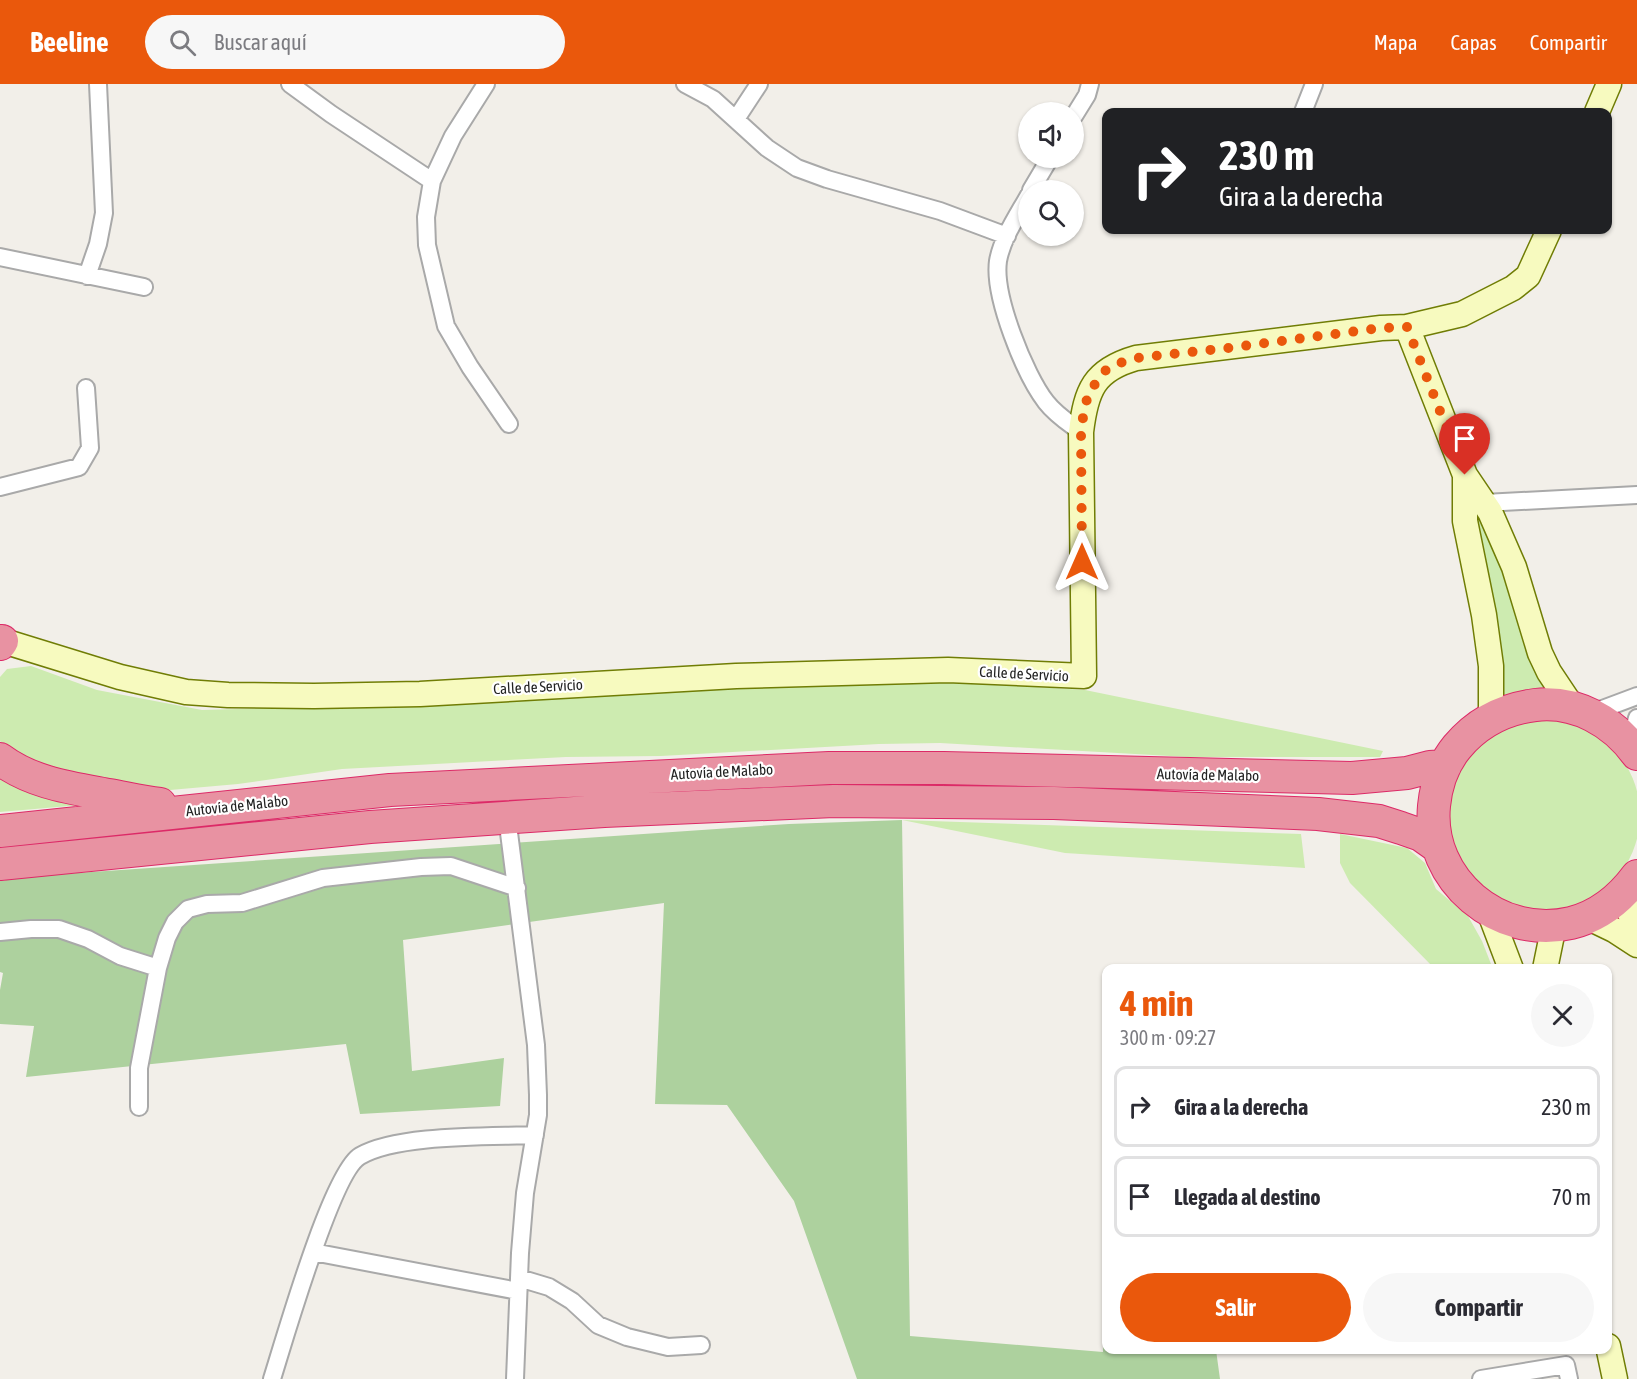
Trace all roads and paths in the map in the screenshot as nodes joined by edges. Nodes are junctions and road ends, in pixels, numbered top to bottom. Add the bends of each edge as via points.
1 (98, 84) edge
2 (290, 84) edge
3 (486, 84) edge
4 (685, 84) edge
5 (759, 84) edge
6 (1090, 84) edge
7 (1314, 84) edge
8 (1609, 84) edge
9 (1083, 102) edge
10 (1305, 108) edge
11 (1600, 108) edge
12 (736, 119) junction
13 (432, 181) junction
14 (1018, 216) edge
15 (1547, 234) edge
16 (1008, 236) junction
17 (0, 257) edge
18 (87, 276) junction
19 (144, 287) dead end
20 (1407, 327) junction
21 (86, 388) dead end
22 (509, 424) dead end
23 (1081, 432) junction
24 (1465, 475) junction
25 (0, 487) edge
26 (1637, 495) edge
27 (1484, 503) junction
28 (0, 642) edge
29 (1637, 696) edge
30 (1581, 711) junction
31 (1491, 718) junction
32 (1635, 739) edge
33 (0, 759) edge
34 (1445, 766) junction
35 (205, 809) junction
36 (507, 817) junction
37 (0, 831) edge
38 (1438, 848) junction
39 (0, 864) edge
40 (1637, 876) edge
41 (517, 888) junction
42 (1616, 900) junction
43 (1489, 911) junction
44 (1587, 917) junction
45 (1554, 925) junction
46 (1637, 929) edge
47 (0, 932) edge
48 (1637, 945) edge
49 (1509, 964) edge
50 (1546, 964) edge
51 (158, 968) junction
52 (139, 1107) dead end
53 (535, 1135) junction
54 (313, 1252) junction
55 (518, 1284) junction
56 (701, 1345) dead end
57 (1610, 1354) edge
58 (272, 1379) edge
59 (515, 1379) edge
60 (1481, 1379) edge
61 (1569, 1379) edge
62 (1616, 1379) edge

1 - 18 street via 104,213
2 - 13 street
3 - 13 street via 453,136
4 - 12 street via 713,99
5 - 12 street
6 - 9 street
7 - 10 street
8 - 11 street
12 - 16 street via 766,148 797,168
13 - 22 street via 426,216 427,245 446,326
14 - 16 street
15 - 20 street via 1528,276 1514,288 1462,314
16 - 23 street via 998,262 999,285 1024,365 1047,404
17 - 18 street
18 - 19 street
20 - 23 street via 1120,363 1106,370 1089,392
20 - 24 street
21 - 25 street via 90,448 79,467
23 - 28 street, Calle de Servicio via 1084,676 948,670 736,676 420,694 228,695 186,692 120,677
24 - 27 street
24 - 31 street via 1466,529 1491,666
26 - 27 street
27 - 30 street via 1514,567 1540,653 1549,672
29 - 30 street
30 - 31 highway via 1539,705
30 - 32 highway
31 - 34 highway via 1464,739
33 - 35 highway via 39,780 75,790
34 - 35 highway, Autovía de Malabo via 1352,778 829,768 390,790
34 - 38 highway via 1433,814
35 - 37 highway, Autovía de Malabo
36 - 38 highway via 834,801 1054,803 1379,821 1421,835
36 - 39 highway
36 - 41 street
38 - 43 highway via 1458,884
40 - 42 highway
41 - 51 street via 451,866 323,878 242,903 188,909 175,922
41 - 53 street via 536,1045
42 - 44 highway
42 - 46 street via 1628,909
43 - 45 highway via 1521,923
43 - 49 street
44 - 45 highway
44 - 48 street
45 - 50 street
47 - 51 street via 59,929 88,939 120,957
51 - 52 street via 139,1068
53 - 54 street via 436,1139 389,1146 357,1157 342,1179
53 - 55 street via 525,1193
54 - 55 street
54 - 58 street
55 - 56 street via 549,1287 572,1301 598,1325 627,1337 668,1347
55 - 59 street
57 - 62 street
60 - 61 street via 1566,1365

